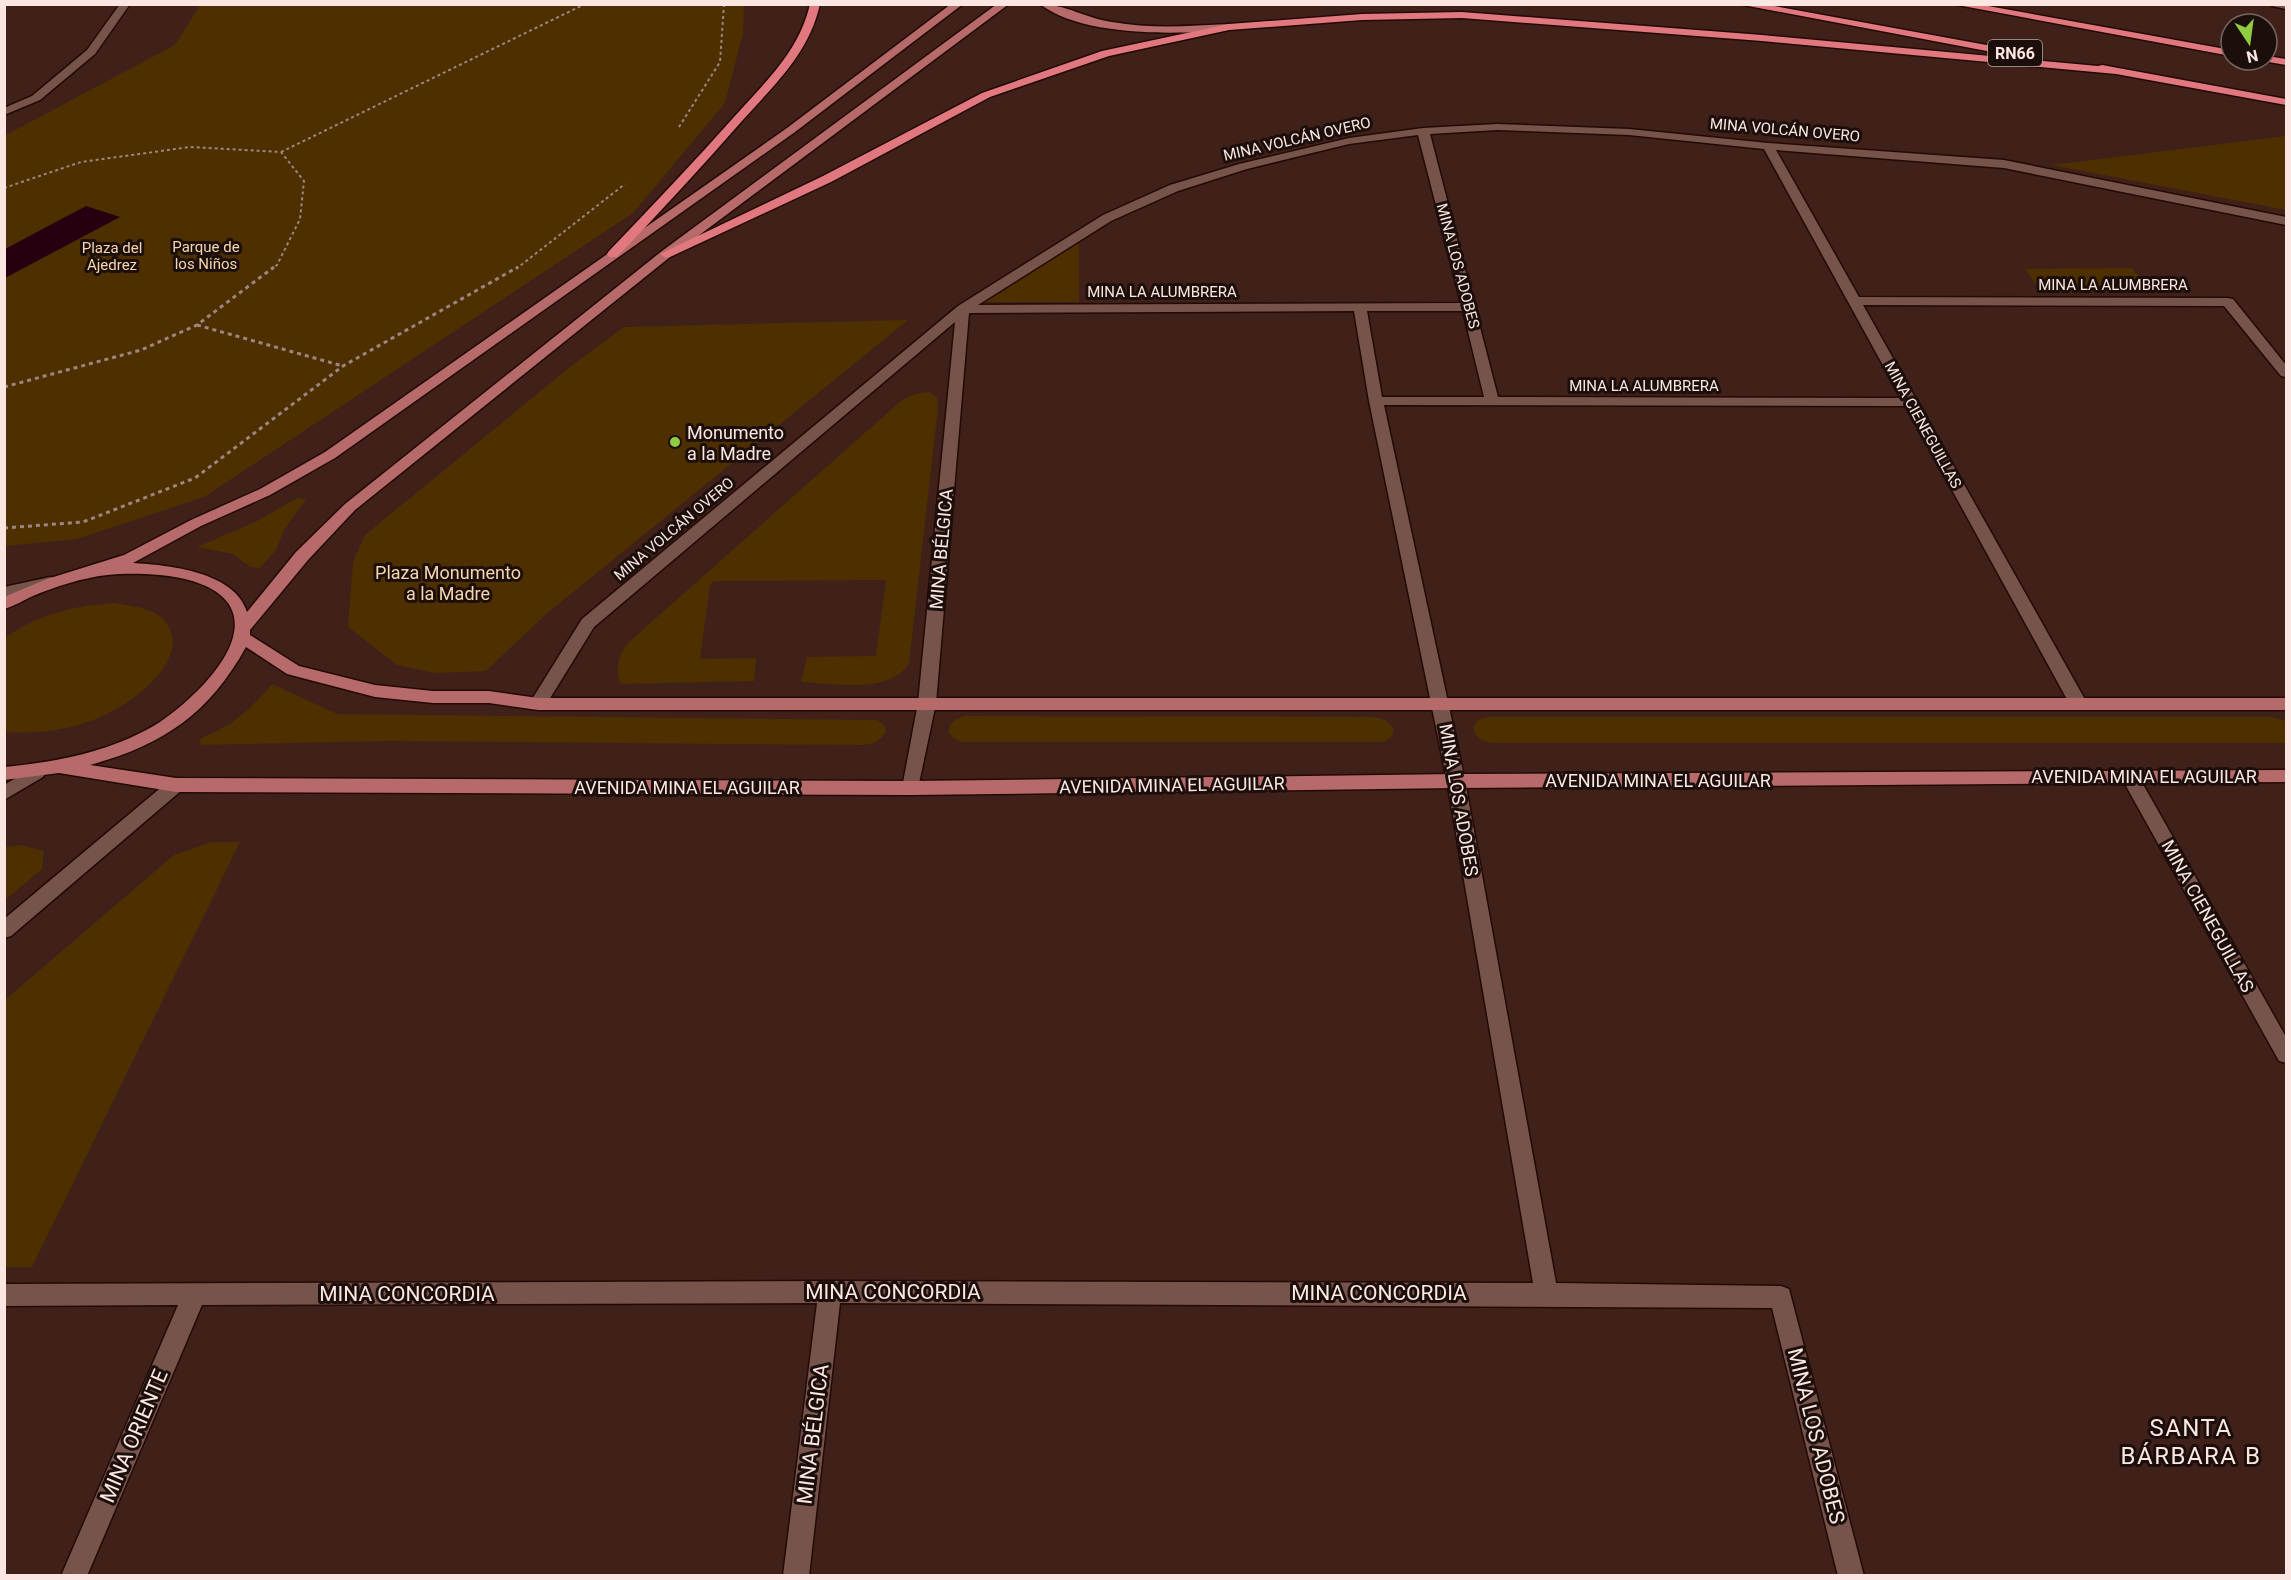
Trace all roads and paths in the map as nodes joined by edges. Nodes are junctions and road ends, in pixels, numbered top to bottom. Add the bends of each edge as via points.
1 (125, 4) edge
2 (585, 4) edge
3 (724, 4) edge
4 (815, 4) edge
5 (958, 4) edge
6 (1004, 4) edge
7 (1045, 4) edge
8 (1743, 4) edge
9 (1957, 4) edge
10 (2012, 4) edge
11 (2276, 4) edge
12 (2286, 6) edge
13 (1229, 27) junction
14 (2219, 40) edge
15 (2219, 51) edge
16 (2114, 71) junction
17 (2286, 102) edge
18 (4, 112) edge
19 (677, 129) dead end
20 (1423, 130) junction
21 (1768, 146) junction
22 (281, 152) junction
23 (630, 180) dead end
24 (4, 188) edge
25 (2286, 221) edge
26 (614, 254) junction
27 (666, 254) junction
28 (1854, 301) junction
29 (1360, 308) junction
30 (1469, 308) junction
31 (963, 309) junction
32 (197, 325) junction
33 (343, 366) junction
34 (2286, 373) edge
35 (4, 387) edge
36 (1376, 401) junction
37 (1911, 402) junction
38 (1493, 403) junction
39 (4, 528) edge
40 (90, 572) junction
41 (66, 579) junction
42 (4, 592) edge
43 (4, 604) edge
44 (242, 633) junction
45 (1441, 703) junction
46 (2078, 703) junction
47 (538, 704) junction
48 (927, 704) junction
49 (2286, 704) edge
50 (60, 767) junction
51 (36, 772) junction
52 (4, 774) edge
53 (2286, 776) edge
54 (2130, 777) junction
55 (1456, 781) junction
56 (176, 785) junction
57 (911, 788) junction
58 (4, 794) edge
59 (4, 931) edge
60 (2286, 1055) edge
61 (830, 1292) junction
62 (1546, 1294) junction
63 (4, 1295) edge
64 (194, 1296) junction
65 (1781, 1297) joint
66 (74, 1575) edge
67 (796, 1575) edge
68 (1851, 1575) edge

1 - 18 street via 91,52 36,98
2 - 22 path
3 - 19 path via 720,62
4 - 26 highway via 804,39 786,65
5 - 26 main road via 791,130
6 - 27 main road
7 - 13 main road via 1077,18 1118,27
8 - 16 highway, RN66
9 - 15 highway, RN66
10 - 14 highway
11 - 12 street
13 - 16 highway via 1362,17 1462,15
13 - 27 highway via 1106,53 986,95 827,179
16 - 17 highway, RN66
20 - 21 street, MINA VOLCÁN OVERO via 1497,127 1629,132
20 - 30 street, MINA LOS ADOBES
20 - 31 street, MINA VOLCÁN OVERO via 1243,166 1174,189 1107,218
21 - 25 street, MINA VOLCÁN OVERO via 2004,164
21 - 28 street, MINA CIENEGUILLAS
22 - 24 path via 190,147 81,162
22 - 32 path via 304,180 300,219 277,265
23 - 33 path via 517,268
26 - 40 main road via 330,455 130,559
27 - 44 main road via 350,507 302,556
28 - 34 street, MINA LA ALUMBRERA via 2228,302
28 - 37 street, MINA CIENEGUILLAS
29 - 30 street, MINA LA ALUMBRERA
29 - 31 street, MINA LA ALUMBRERA
29 - 36 street, MINA LOS ADOBES
30 - 38 street, MINA LOS ADOBES
31 - 47 street, MINA VOLCÁN OVERO via 588,623
31 - 48 street, MINA BÉLGICA
32 - 33 path
32 - 35 path via 141,350
33 - 39 path via 195,478 83,522
36 - 38 street, MINA LA ALUMBRERA
36 - 45 street, MINA LOS ADOBES
37 - 38 street, MINA LA ALUMBRERA
37 - 46 street, MINA CIENEGUILLAS
40 - 41 main road
40 - 44 main road via 142,567 186,573 219,588 237,603
41 - 42 street
41 - 43 main road
44 - 47 main road via 293,670 375,691 489,697
44 - 50 main road via 224,673 197,703 158,730 120,748
45 - 46 main road
45 - 48 main road
45 - 55 street, MINA LOS ADOBES
46 - 49 main road
47 - 48 main road
48 - 57 street, MINA BÉLGICA
50 - 51 main road
50 - 56 main road, AVENIDA MINA EL AGUILAR
51 - 52 main road
51 - 58 street
53 - 54 main road, AVENIDA MINA EL AGUILAR
54 - 55 main road, AVENIDA MINA EL AGUILAR
54 - 60 street, MINA CIENEGUILLAS
55 - 57 main road, AVENIDA MINA EL AGUILAR
55 - 62 street, MINA LOS ADOBES
56 - 57 main road, AVENIDA MINA EL AGUILAR
56 - 59 street
61 - 62 street, MINA CONCORDIA
61 - 64 street, MINA CONCORDIA
61 - 67 street, MINA BÉLGICA
62 - 65 street, MINA CONCORDIA
63 - 64 street, MINA CONCORDIA
64 - 66 street, MINA ORIENTE
65 - 68 street, MINA LOS ADOBES

